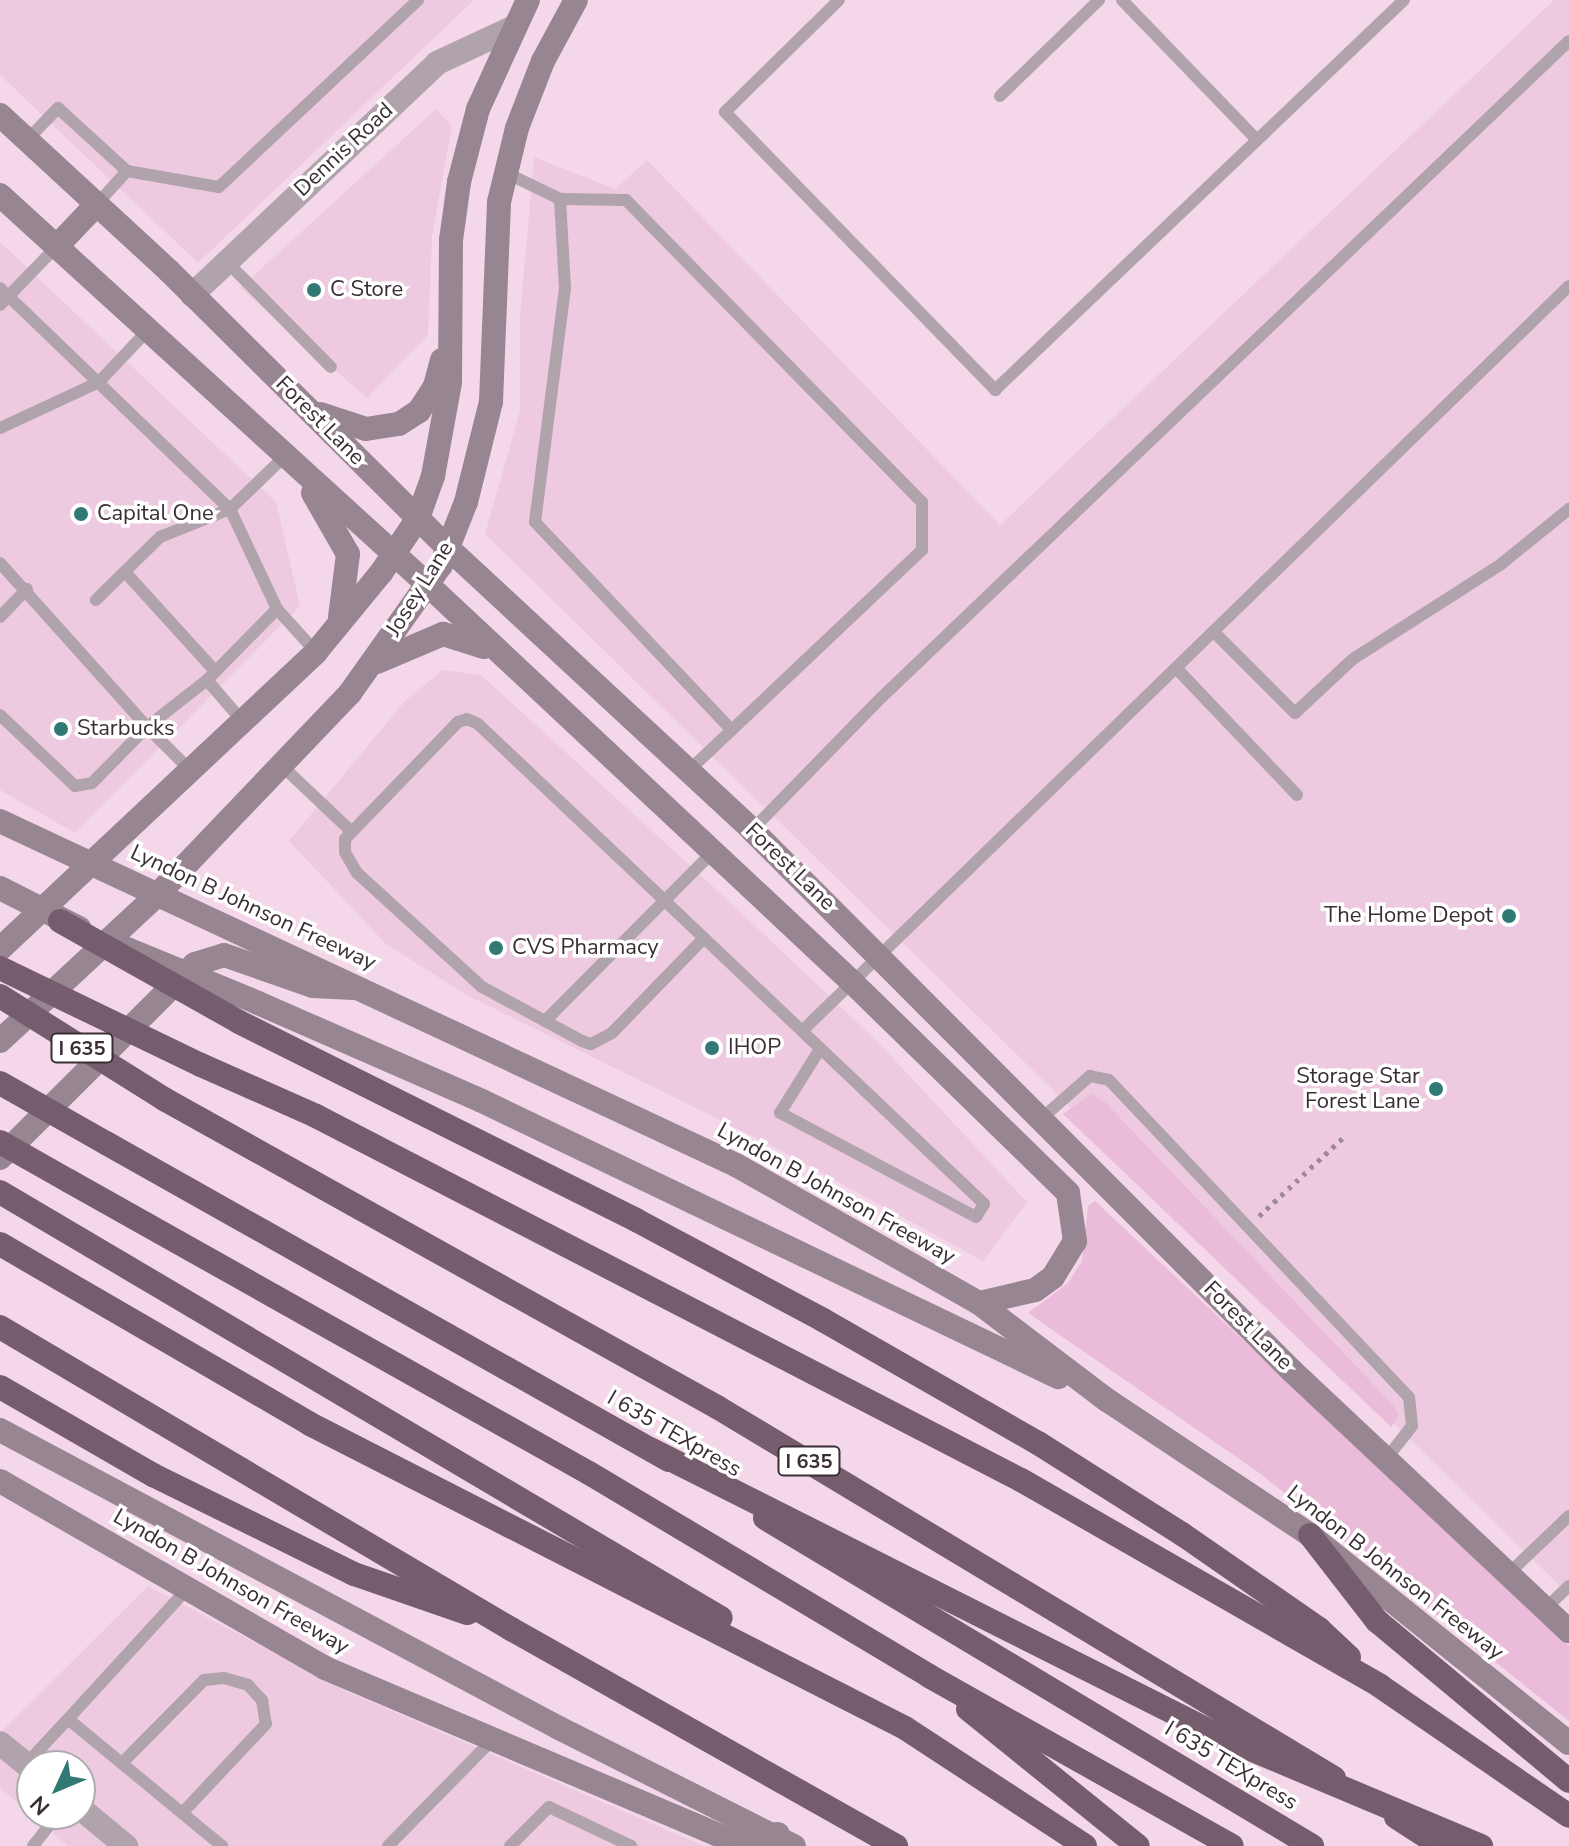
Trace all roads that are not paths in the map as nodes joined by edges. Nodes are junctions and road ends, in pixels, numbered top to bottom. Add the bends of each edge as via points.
1 (418, 0) edge
2 (528, 0) edge
3 (576, 0) edge
4 (839, 0) edge
5 (1099, 0) edge
6 (1122, 0) edge
7 (1404, 0) edge
8 (512, 28) junction
9 (1569, 41) edge
10 (1000, 96) dead end
11 (0, 115) edge
12 (27, 140) junction
13 (1257, 140) junction
14 (464, 164) junction
15 (127, 171) junction
16 (506, 173) junction
17 (0, 195) edge
18 (560, 199) junction
19 (96, 205) junction
20 (57, 246) junction
21 (226, 261) junction
22 (1569, 286) edge
23 (192, 295) junction
24 (3, 296) edge
25 (148, 330) junction
26 (450, 330) junction
27 (331, 367) dead end
28 (99, 382) junction
29 (305, 406) junction
30 (0, 428) edge
31 (286, 455) junction
32 (230, 509) junction
33 (1569, 509) edge
34 (418, 518) junction
35 (448, 548) junction
36 (394, 555) junction
37 (0, 563) edge
38 (125, 572) junction
39 (428, 585) junction
40 (27, 589) junction
41 (96, 600) dead end
42 (277, 609) junction
43 (0, 617) edge
44 (338, 625) junction
45 (1215, 633) junction
46 (316, 652) junction
47 (499, 653) junction
48 (372, 665) junction
49 (1177, 669) junction
50 (211, 676) junction
51 (0, 715) edge
52 (243, 722) junction
53 (147, 727) junction
54 (732, 730) junction
55 (281, 765) junction
56 (689, 770) junction
57 (191, 771) junction
58 (1297, 795) dead end
59 (0, 821) edge
60 (349, 829) junction
61 (752, 830) junction
62 (712, 853) junction
63 (94, 863) junction
64 (0, 888) edge
65 (159, 893) junction
66 (665, 901) junction
67 (60, 921) junction
68 (704, 938) junction
69 (0, 949) edge
70 (881, 955) junction
71 (0, 968) edge
72 (852, 982) junction
73 (363, 988) junction
74 (0, 996) edge
75 (545, 1021) junction
76 (802, 1031) junction
77 (0, 1041) edge
78 (820, 1049) junction
79 (0, 1083) edge
80 (1042, 1118) junction
81 (1017, 1141) junction
82 (0, 1142) edge
83 (0, 1158) edge
84 (0, 1192) edge
85 (0, 1244) edge
86 (979, 1303) junction
87 (0, 1327) edge
88 (0, 1387) edge
89 (1107, 1400) junction
90 (0, 1430) edge
91 (652, 1450) junction
92 (1386, 1459) junction
93 (0, 1481) edge
94 (1569, 1516) edge
95 (1310, 1535) junction
96 (1508, 1574) junction
97 (1569, 1586) edge
98 (189, 1587) junction
99 (1545, 1609) junction
100 (511, 1629) junction
101 (1569, 1631) edge
102 (929, 1676) junction
103 (1380, 1686) junction
104 (68, 1719) junction
105 (905, 1728) junction
106 (494, 1738) junction
107 (0, 1743) edge
108 (1569, 1743) edge
109 (43, 1750) edge
110 (16, 1756) edge
111 (122, 1763) junction
112 (1569, 1781) edge
113 (182, 1813) junction
114 (1569, 1816) edge
115 (96, 1821) edge
116 (46, 1830) edge
117 (786, 1840) edge
118 (33, 1846) edge
119 (126, 1846) edge
120 (222, 1846) edge
121 (388, 1846) edge
122 (510, 1846) edge
123 (631, 1846) edge
124 (896, 1846) edge
125 (1085, 1846) edge
126 (1138, 1846) edge
127 (1232, 1846) edge
128 (1312, 1846) edge
129 (1441, 1846) edge
130 (1481, 1846) edge

1 - 15 lane via 219,187
2 - 8 main road, Josey Lane
3 - 16 main road, Josey Lane via 543,61
4 - 13 lane via 725,112 995,390
5 - 10 lane
6 - 13 lane
7 - 13 lane
8 - 14 main road, Josey Lane via 478,109
8 - 21 street, Dennis Road via 437,63
9 - 61 lane via 903,677
11 - 12 main road, Forest Lane
12 - 15 lane via 58,108
12 - 19 main road, Forest Lane
14 - 16 main road
14 - 26 main road, Josey Lane via 451,240
15 - 19 lane
16 - 18 lane
16 - 35 main road, Josey Lane via 496,243 491,402 466,502
17 - 20 main road, Forest Lane
18 - 54 lane via 565,288 535,522
18 - 54 lane via 626,200 922,502 922,550
19 - 20 main road
19 - 23 main road, Forest Lane
20 - 24 lane
20 - 25 main road, Forest Lane
21 - 23 street, Dennis Road
21 - 27 lane
22 - 45 lane
23 - 29 main road, Forest Lane
24 - 28 lane
25 - 28 lane
25 - 31 main road, Forest Lane
26 - 29 main road via 435,386 419,411 399,424 366,429 336,422
26 - 34 main road, Josey Lane via 442,435
28 - 30 lane
28 - 32 lane
29 - 34 main road, Forest Lane
31 - 32 lane
31 - 36 main road, Forest Lane
31 - 44 main road via 348,554
32 - 38 lane via 160,537
32 - 42 lane
33 - 45 lane via 1500,565 1353,659 1295,713
34 - 35 main road, Forest Lane
34 - 36 main road, Josey Lane
35 - 39 main road, Josey Lane
35 - 56 main road, Forest Lane
36 - 39 main road, Forest Lane
36 - 44 main road, Josey Lane
37 - 40 lane
38 - 41 lane
38 - 50 lane
39 - 47 main road, Forest Lane
39 - 48 main road, Josey Lane
40 - 43 lane
40 - 53 lane
42 - 46 lane
42 - 50 lane
44 - 46 main road, Josey Lane
45 - 49 lane
46 - 52 main road, Josey Lane
47 - 48 main road via 443,634
47 - 62 main road, Forest Lane
48 - 55 main road, Josey Lane
49 - 58 lane
49 - 70 lane
50 - 52 lane
50 - 53 lane
51 - 53 lane via 75,786 92,783
52 - 57 main road, Josey Lane
53 - 57 lane
54 - 56 lane
55 - 60 lane
55 - 65 main road, Josey Lane
56 - 61 main road, Forest Lane
57 - 63 main road, Josey Lane
59 - 63 main road, Lyndon B Johnson Freeway
60 - 66 lane via 467,719
60 - 75 lane via 345,852 357,873 482,987
61 - 70 main road, Forest Lane
62 - 66 lane
62 - 72 main road, Forest Lane
63 - 65 main road, Lyndon B Johnson Freeway
63 - 69 main road, Josey Lane
64 - 67 main road, bridge
65 - 73 main road, Lyndon B Johnson Freeway
65 - 77 main road, Josey Lane
66 - 68 lane
66 - 75 lane
67 - 89 main road, bridge via 482,1101
67 - 103 highway, bridge via 239,1022 636,1220 1025,1435 1319,1629
68 - 75 lane via 602,1040 582,1041
68 - 76 lane
70 - 72 lane
70 - 80 main road, Forest Lane
71 - 103 highway, bridge via 316,1116 802,1363 1021,1480
72 - 76 lane
72 - 81 main road, Forest Lane
73 - 83 main road via 313,986 224,955 195,964
73 - 86 main road, Lyndon B Johnson Freeway via 736,1165
74 - 129 highway, I 635, bridge via 164,1099 895,1511 1239,1716
76 - 78 lane
78 - 78 lane via 780,1113 976,1217 984,1204
79 - 91 highway, I 635 TEXpress, bridge
80 - 81 main road
80 - 92 main road, Forest Lane
80 - 92 lane via 1090,1076 1109,1080 1409,1397 1412,1426
81 - 86 main road, Forest Lane via 1068,1193 1075,1241 1053,1277 1035,1290
82 - 102 highway, bridge via 589,1473
84 - 105 highway
85 - 105 highway via 310,1424
86 - 89 main road, Lyndon B Johnson Freeway
87 - 100 highway
88 - 100 highway via 153,1475 354,1574
89 - 95 main road, Lyndon B Johnson Freeway
90 - 117 main road via 559,1728
91 - 128 highway, I 635 TEXpress, bridge
91 - 130 highway, bridge via 1224,1738
92 - 96 main road, Forest Lane
93 - 98 main road, Lyndon B Johnson Freeway
94 - 96 lane
95 - 108 main road, Lyndon B Johnson Freeway
95 - 112 highway via 1377,1621
96 - 99 main road, Forest Lane
97 - 99 lane
98 - 104 lane
98 - 106 main road, Lyndon B Johnson Freeway via 325,1668
99 - 101 main road, Forest Lane
100 - 124 highway
102 - 126 highway
102 - 127 highway
103 - 114 highway
104 - 109 lane
104 - 111 lane
105 - 125 highway
106 - 117 main road, Lyndon B Johnson Freeway via 740,1844
106 - 121 lane
107 - 110 street
111 - 113 lane
111 - 113 lane via 204,1680 224,1678 248,1685 262,1700 266,1724
113 - 120 lane
115 - 119 street
116 - 118 lane
122 - 123 lane via 549,1807

